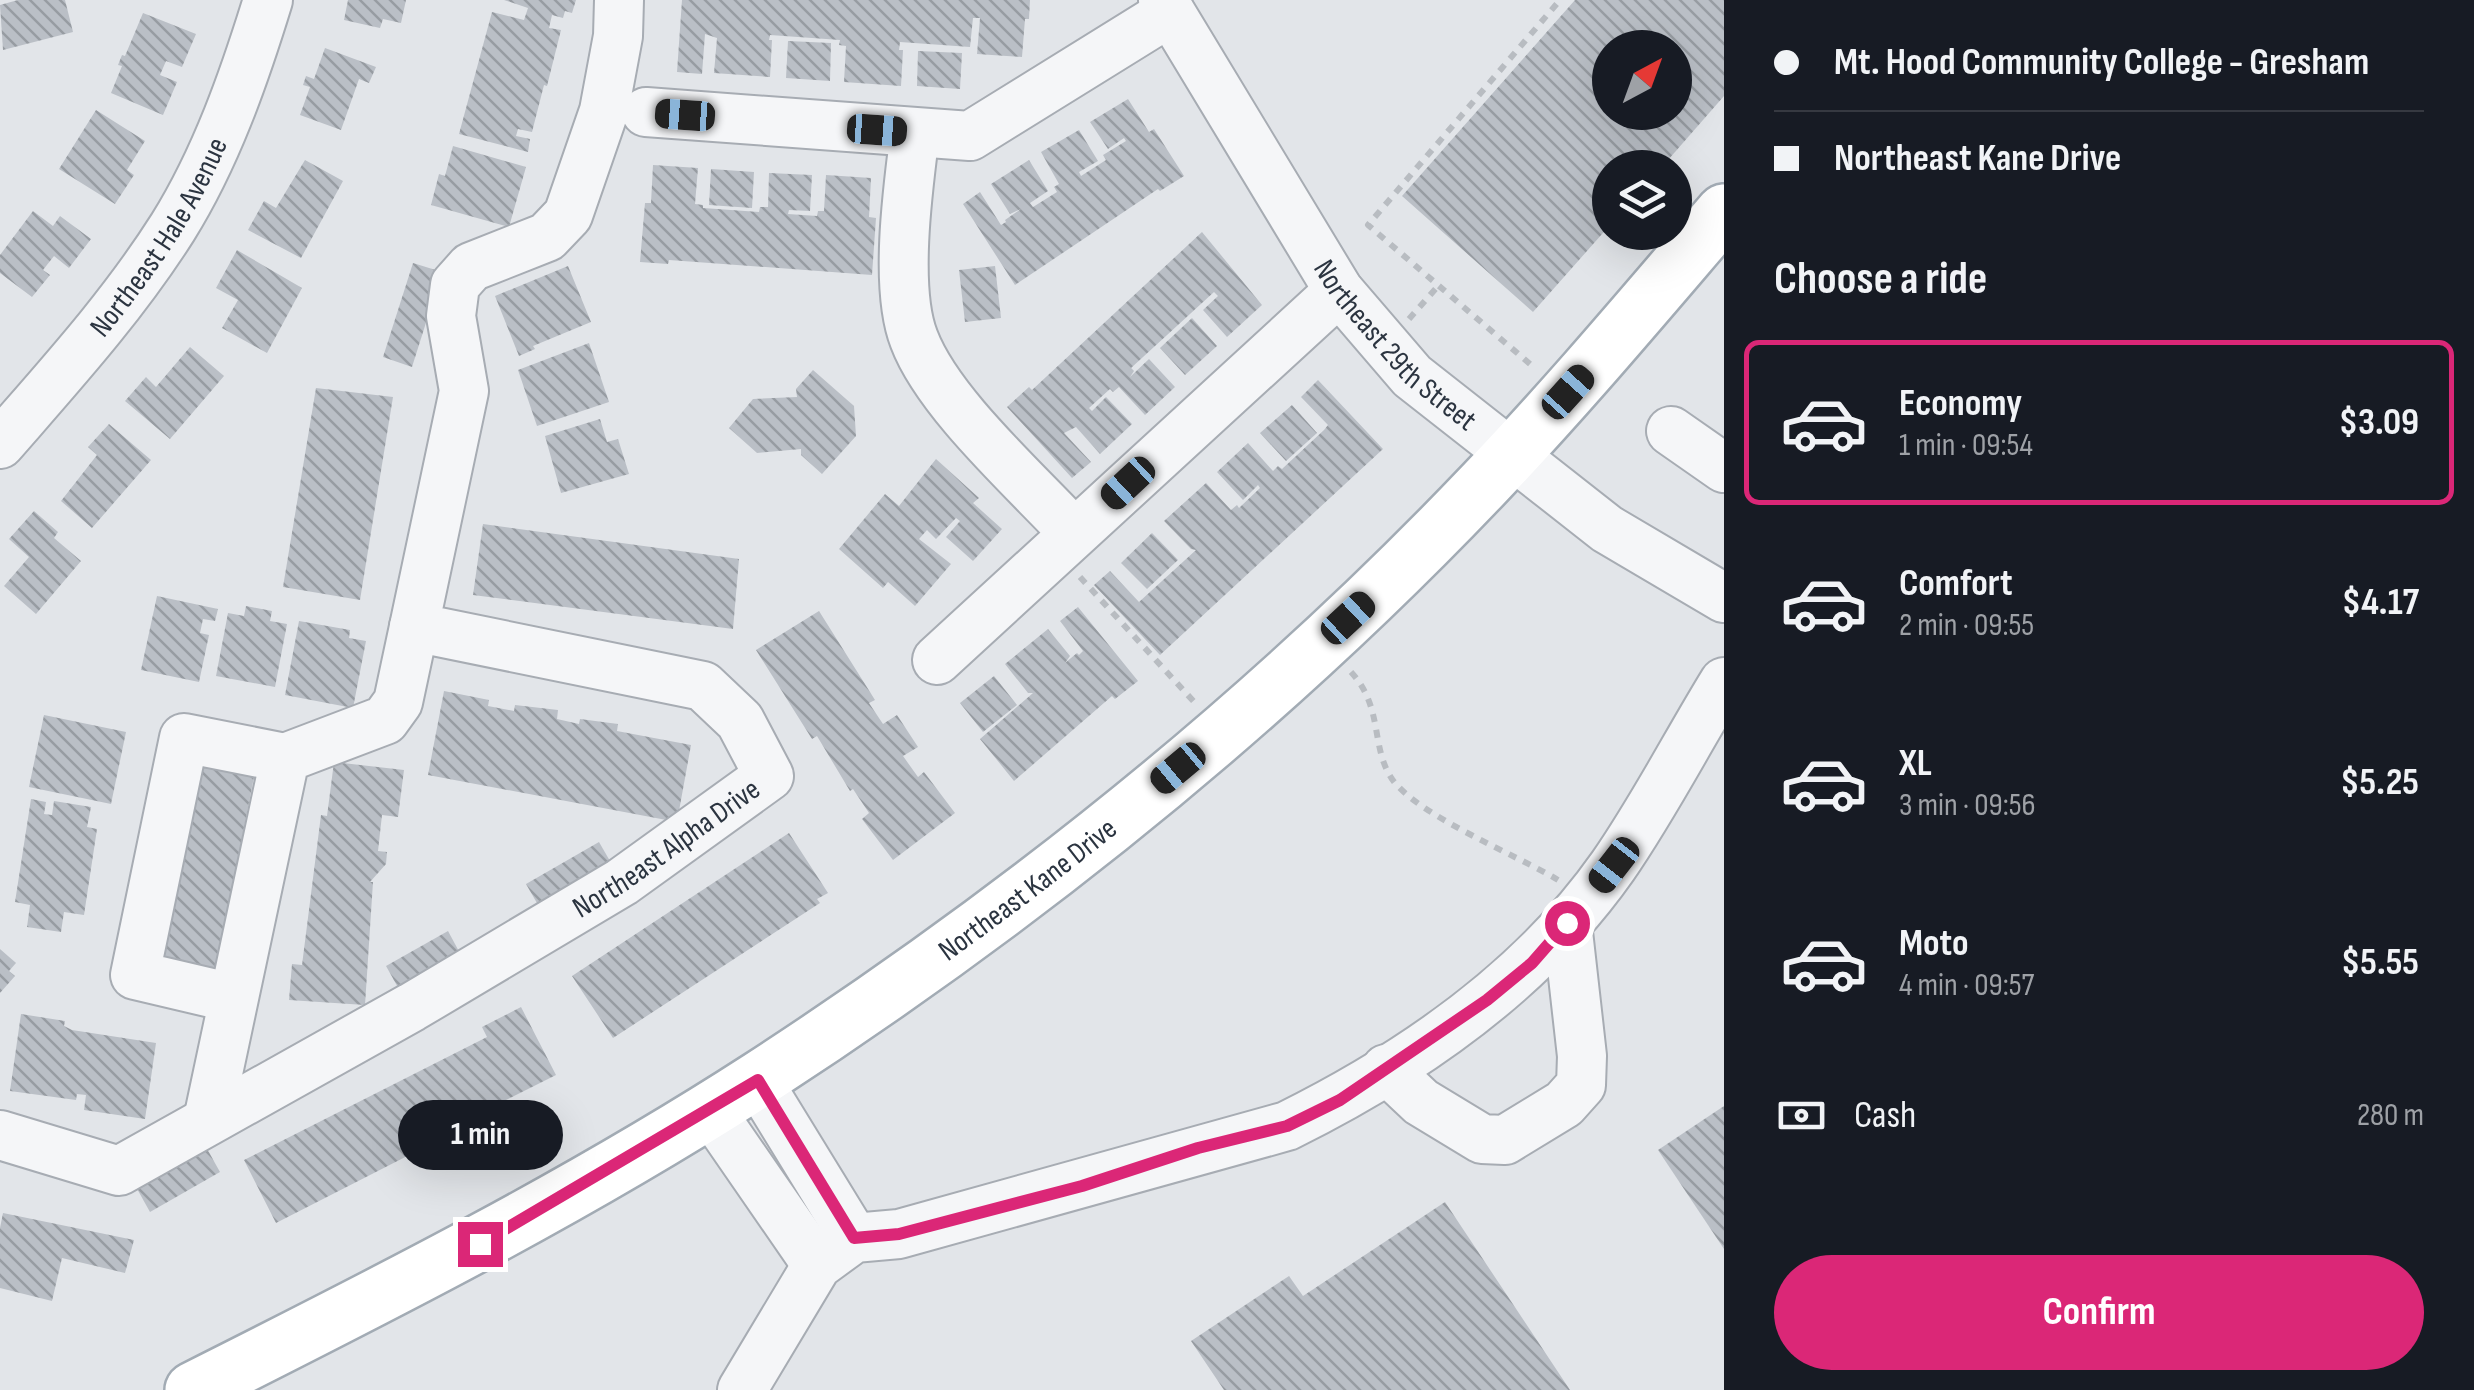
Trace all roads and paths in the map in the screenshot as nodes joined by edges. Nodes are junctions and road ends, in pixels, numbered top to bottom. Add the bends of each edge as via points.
1 (268, 0) edge
2 (619, 0) edge
3 (1560, 0) edge
4 (1167, 6) edge
5 (625, 112) junction
6 (915, 133) junction
7 (1724, 212) edge
8 (1338, 291) junction
9 (1530, 364) dead end
10 (1671, 431) dead end
11 (0, 444) edge
12 (1512, 454) junction
13 (1724, 468) edge
14 (1065, 541) junction
15 (1724, 598) edge
16 (414, 627) junction
17 (1323, 642) junction
18 (937, 660) dead end
19 (1724, 682) edge
20 (1222, 732) junction
21 (284, 758) junction
22 (1577, 912) junction
23 (233, 998) junction
24 (1386, 1069) junction
25 (758, 1080) junction
26 (710, 1110) junction
27 (208, 1120) junction
28 (0, 1135) edge
29 (836, 1251) junction
30 (193, 1390) edge
31 (742, 1390) edge

1 - 11 street, Northeast Hale Avenue via 231,107 174,225 92,340
2 - 5 street
3 - 9 path via 1368,226
4 - 6 street via 970,136
4 - 8 street, Northeast 29th Street
5 - 6 street
5 - 16 street via 568,215 546,237 471,267 455,285 451,316 464,390
6 - 14 street via 905,294 913,337 953,404
7 - 12 main road, Northeast Kane Drive
8 - 12 street, Northeast 29th Street via 1412,376
8 - 14 street
10 - 13 street
12 - 15 street, Northeast 29th Street via 1607,529
12 - 17 main road, Northeast Kane Drive
14 - 18 street
14 - 20 path
16 - 21 street via 398,702 384,720
16 - 27 street, Northeast Alpha Drive via 703,686 740,721 769,776 622,882
17 - 20 main road, Northeast Kane Drive
17 - 22 path via 1368,694 1390,776 1401,790 1542,870
19 - 22 street via 1614,865
20 - 25 main road, Northeast Kane Drive via 1007,906
21 - 23 street
21 - 23 street via 184,738 134,976
22 - 24 street via 1532,963 1487,1000
22 - 24 street via 1581,1085 1564,1104 1505,1140 1482,1140 1421,1102
23 - 27 street
24 - 29 street via 1287,1126
25 - 26 main road, Northeast Kane Drive
25 - 29 street
26 - 29 street
26 - 30 main road, Northeast Kane Drive via 480,1244
27 - 28 street, Northeast Alpha Drive via 118,1171
29 - 31 street

